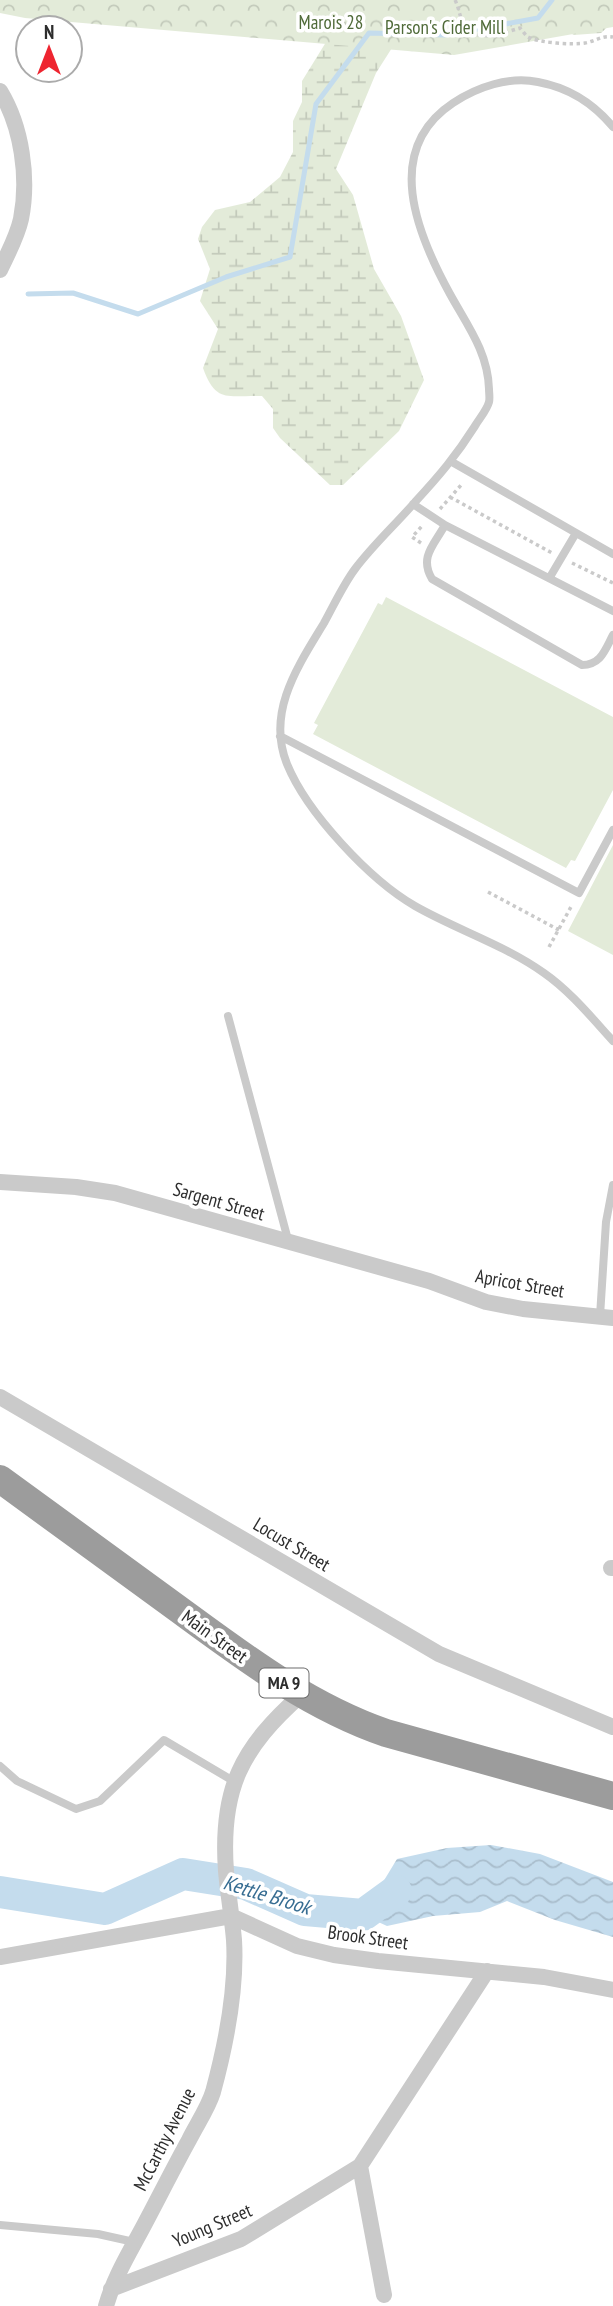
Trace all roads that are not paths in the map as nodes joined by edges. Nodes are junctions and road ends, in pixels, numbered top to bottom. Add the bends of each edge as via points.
1 (0, 91) edge
2 (613, 127) edge
3 (0, 270) edge
4 (452, 462) junction
5 (413, 504) junction
6 (444, 525) junction
7 (576, 533) junction
8 (613, 554) edge
9 (550, 577) junction
10 (613, 611) edge
11 (613, 635) edge
12 (281, 736) junction
13 (613, 830) edge
14 (228, 1016) dead end
15 (613, 1041) edge
16 (0, 1182) edge
17 (613, 1185) edge
18 (292, 1244) junction
19 (423, 1280) joint
20 (607, 1317) edge
21 (0, 1397) edge
22 (0, 1479) edge
23 (302, 1694) junction
24 (613, 1727) edge
25 (0, 1766) edge
26 (235, 1782) junction
27 (613, 1796) edge
28 (231, 1916) junction
29 (0, 1957) edge
30 (487, 1971) junction
31 (613, 1990) edge
32 (360, 2166) junction
33 (0, 2225) edge
34 (134, 2242) junction
35 (111, 2289) junction
36 (384, 2295) dead end
37 (106, 2306) edge

1 - 3 street via 18,135 24,194 16,237
2 - 4 lane via 580,97 556,86 513,81 464,96 432,119 421,135 412,156 417,224 476,337 488,370 489,403
4 - 5 lane
4 - 7 lane
5 - 6 lane
5 - 12 lane via 355,569 290,680
6 - 9 lane
6 - 11 lane via 426,557 432,579 582,665 598,661
7 - 8 lane
7 - 9 lane
9 - 10 lane
12 - 13 lane via 579,893
12 - 15 lane via 287,764 301,792 319,818 376,877 413,905 548,975
14 - 18 lane
16 - 18 street, Sargent Street via 115,1193
17 - 20 lane via 606,1222
18 - 19 street, Sargent Street
19 - 20 street, Apricot Street via 498,1305
21 - 24 street, Locust Street via 407,1637
22 - 23 highway, Main Street / MA 9 via 246,1659
23 - 26 street via 258,1737
23 - 27 highway, Main Street / MA 9 via 378,1730
25 - 26 lane via 17,1781 76,1809 100,1801 164,1740
26 - 28 street, McCarthy Avenue via 227,1805 225,1836
28 - 29 street
28 - 30 street, Brook Street via 298,1946 334,1955
28 - 34 street, McCarthy Avenue via 231,2002 212,2096
30 - 31 street, Brook Street via 565,1979
30 - 32 street, Young Street
32 - 35 street, Young Street via 241,2239
32 - 36 street
33 - 34 lane
34 - 35 street, McCarthy Avenue
35 - 37 street, McCarthy Avenue

